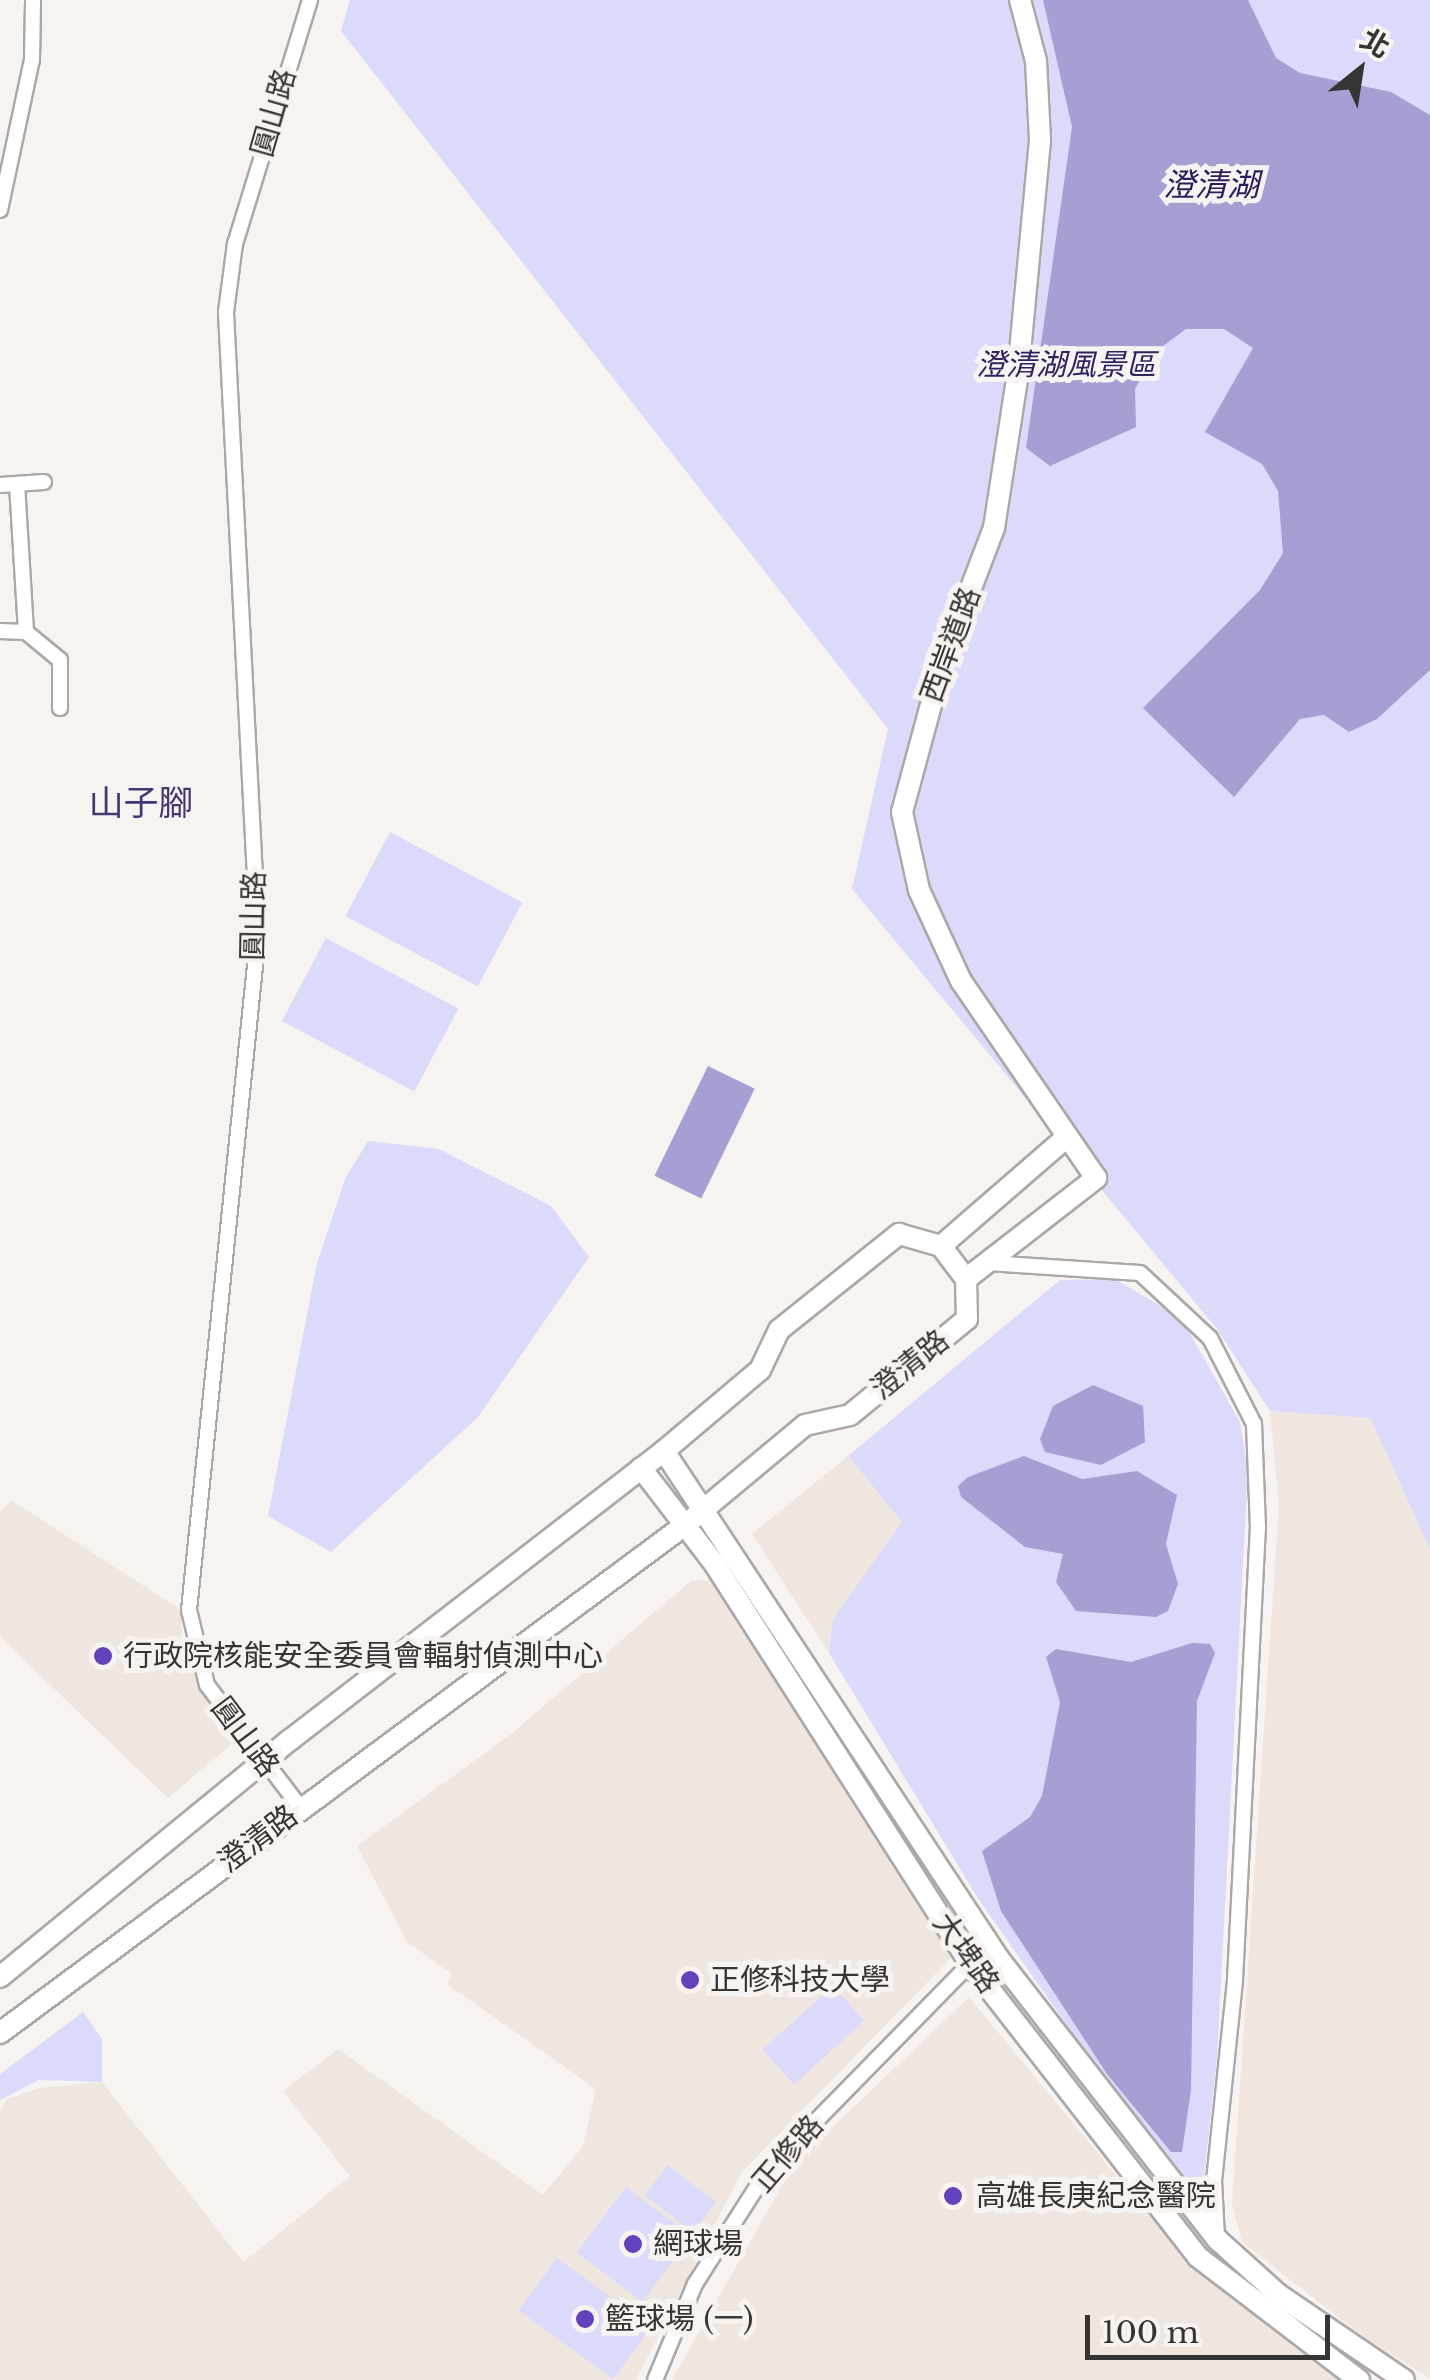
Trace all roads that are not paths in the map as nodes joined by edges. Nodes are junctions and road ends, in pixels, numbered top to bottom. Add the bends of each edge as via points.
1 (33, 0) edge
2 (310, 0) edge
3 (1020, 0) edge
4 (0, 210) edge
5 (44, 482) dead end
6 (17, 484) junction
7 (0, 485) edge
8 (0, 631) edge
9 (26, 632) junction
10 (60, 708) dead end
11 (1068, 1138) junction
12 (941, 1246) junction
13 (988, 1263) junction
14 (966, 1279) junction
15 (664, 1452) junction
16 (641, 1468) junction
17 (707, 1508) junction
18 (686, 1525) junction
19 (262, 1762) junction
20 (300, 1806) junction
21 (970, 1964) junction
22 (0, 1977) edge
23 (0, 2032) edge
24 (1218, 2240) junction
25 (655, 2380) edge
26 (1359, 2380) edge
27 (1404, 2380) edge

1 - 4 street via 32,60
2 - 19 street, 圓山路 via 235,244 226,312 258,936 189,1610 207,1686
3 - 11 main road, 西岸道路 via 1036,61 1040,140 1032,251 994,528 942,664 902,812 918,890 961,981
5 - 6 street
6 - 7 street
6 - 9 street
8 - 9 street
9 - 10 street via 60,660
11 - 12 main road
11 - 13 main road, 西岸道路 via 1096,1178
12 - 14 main road
12 - 15 main road, 澄清路 via 899,1234 779,1330 760,1370
13 - 14 main road
13 - 24 street via 1140,1273 1210,1338 1254,1424 1257,1546 1236,1981 1214,2181
14 - 17 main road, 澄清路 via 967,1318 850,1415 805,1425
15 - 16 main road, 澄清路
15 - 17 main road, 大埤路
16 - 18 main road, 大埤路
16 - 19 main road, 澄清路
17 - 18 main road, 澄清路
17 - 24 main road, 大埤路 via 999,1960
18 - 20 main road, 澄清路
18 - 21 main road, 大埤路
19 - 20 street, 圓山路
19 - 22 main road, 澄清路
20 - 23 main road, 澄清路
21 - 25 street, 正修路 via 767,2171 695,2284
21 - 26 main road, 大埤路 via 1198,2256
24 - 27 main road, 大埤路 via 1278,2295

